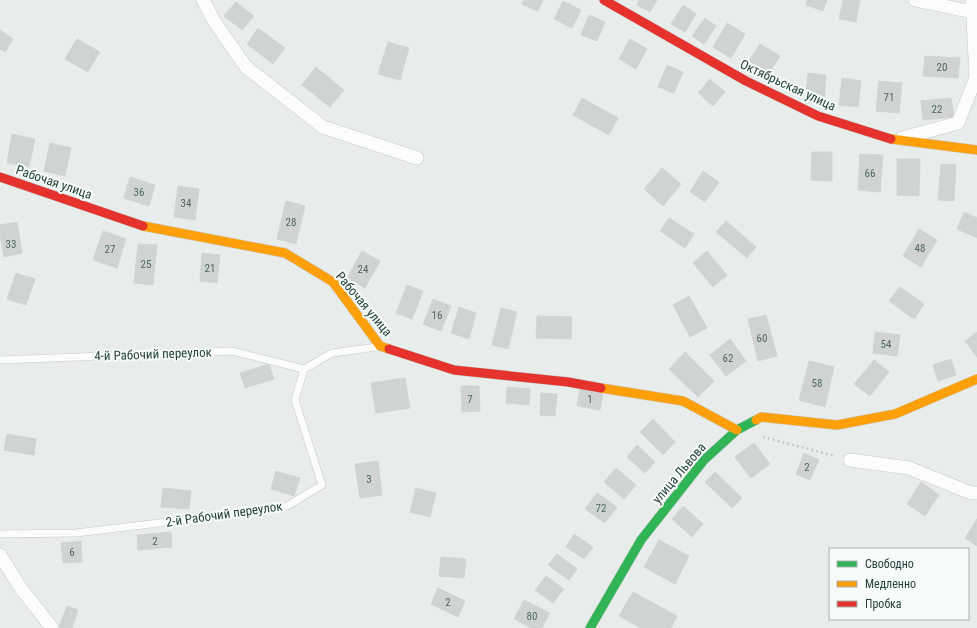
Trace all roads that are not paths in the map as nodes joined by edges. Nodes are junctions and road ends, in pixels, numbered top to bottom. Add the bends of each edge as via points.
1 (203, 0) edge
2 (604, 0) edge
3 (915, 0) edge
4 (972, 6) edge
5 (895, 140) junction
6 (977, 150) edge
7 (417, 158) dead end
8 (0, 177) edge
9 (380, 346) junction
10 (0, 360) edge
11 (304, 369) junction
12 (977, 379) edge
13 (737, 430) junction
14 (850, 460) road end
15 (977, 493) edge
16 (0, 534) edge
17 (0, 555) edge
18 (52, 628) edge
19 (590, 628) edge

1 - 7 street via 214,21 246,66 323,127
2 - 5 street, Октябрьская улица via 752,84 818,116
3 - 4 street
4 - 5 street via 976,77 958,123
5 - 6 street, Октябрьская улица
8 - 9 street, Рабочая улица via 140,225 285,253 333,282
9 - 11 lane via 332,353
9 - 13 street, Рабочая улица via 454,370 568,382 683,401
10 - 11 lane, 4-й Рабочий переулок via 232,351
11 - 16 lane, 2-й Рабочий переулок via 295,400 322,485 287,506 76,533
12 - 13 street, улица Львова via 895,414 837,425 761,417
13 - 19 street, улица Львова via 704,460 641,540
14 - 15 street via 909,468 971,493
17 - 18 street via 20,587

